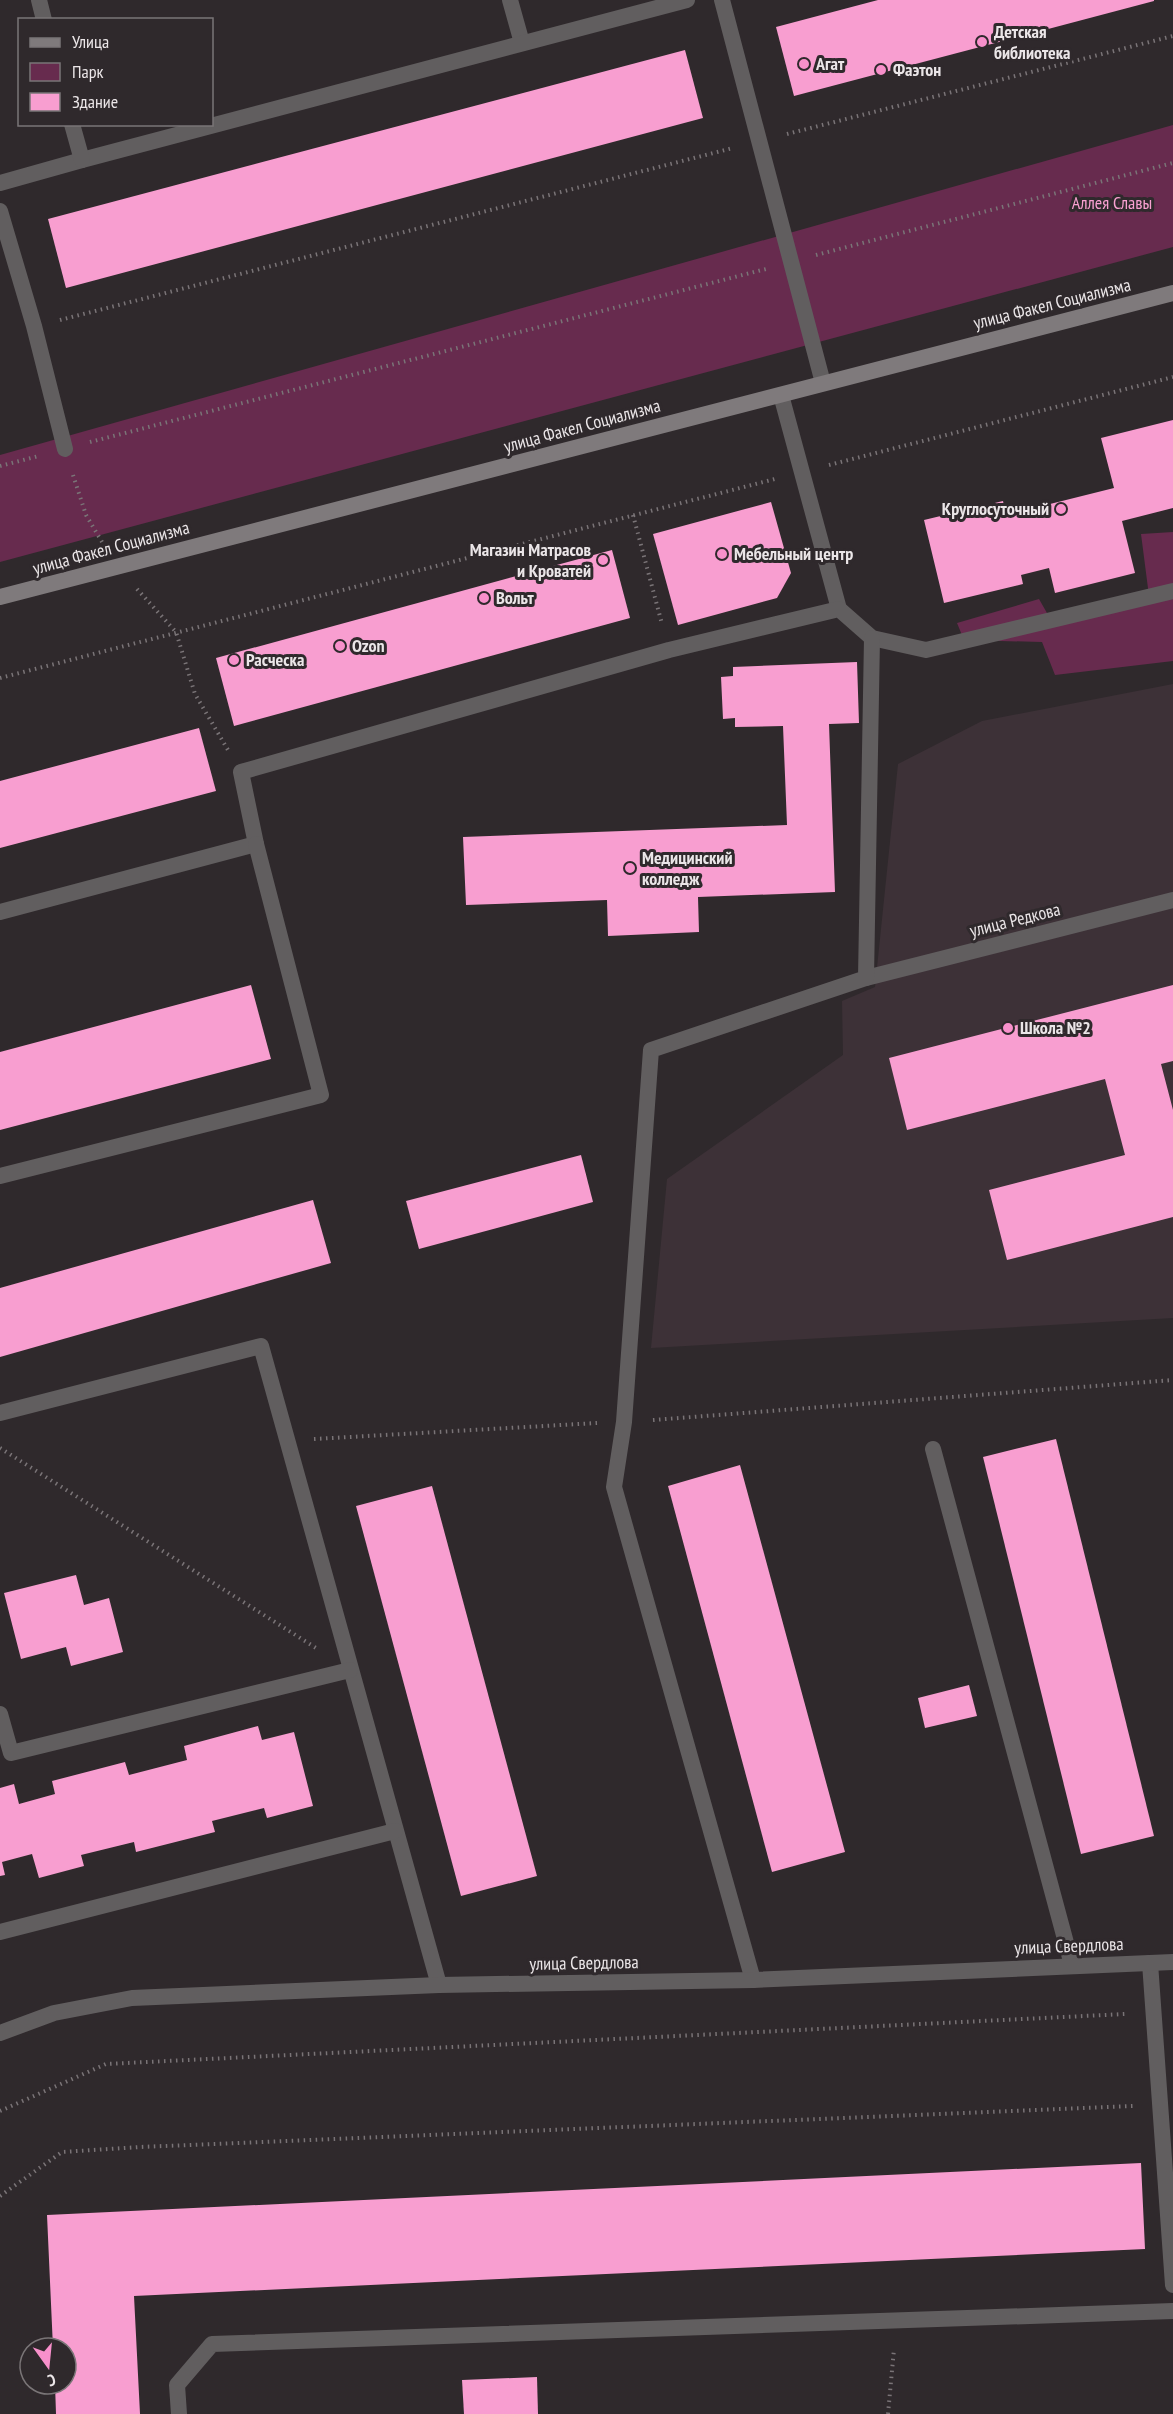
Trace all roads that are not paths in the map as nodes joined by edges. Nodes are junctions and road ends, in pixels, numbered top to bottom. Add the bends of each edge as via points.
1 (510, 0) edge
2 (687, 0) edge
3 (722, 0) edge
4 (42, 1) edge
5 (44, 18) edge
6 (522, 43) junction
7 (213, 124) edge
8 (73, 126) edge
9 (207, 126) edge
10 (82, 159) junction
11 (0, 183) edge
12 (0, 211) edge
13 (1173, 293) edge
14 (823, 383) junction
15 (781, 395) junction
16 (65, 449) road end
17 (1173, 591) edge
18 (0, 597) edge
19 (839, 609) junction
20 (872, 638) junction
21 (256, 843) junction
22 (1173, 900) edge
23 (0, 912) edge
24 (866, 978) junction
25 (0, 1176) edge
26 (0, 1413) edge
27 (933, 1449) dead end
28 (350, 1670) junction
29 (0, 1714) edge
30 (395, 1831) junction
31 (0, 1932) edge
32 (1173, 1962) edge
33 (1150, 1963) junction
34 (1072, 1965) junction
35 (753, 1980) junction
36 (439, 1985) junction
37 (0, 2033) edge
38 (1173, 2285) edge
39 (1173, 2311) edge
40 (179, 2414) edge

1 - 6 street
2 - 6 street
3 - 14 street
4 - 5 street
6 - 7 street
8 - 10 street
9 - 10 street
10 - 11 street
12 - 16 street
13 - 14 main road, улица Факел Социализма
14 - 15 main road, улица Факел Социализма
15 - 18 main road, улица Факел Социализма
15 - 19 street
17 - 20 street via 926,650
19 - 20 street
19 - 21 street via 669,650 241,771
20 - 24 street
21 - 23 street
21 - 25 street via 321,1095
22 - 24 street, улица Редкова
24 - 35 street, улица Редкова via 651,1050 624,1422 614,1487
26 - 28 street via 261,1346
27 - 34 street
28 - 29 street via 11,1753
28 - 30 street
30 - 31 street
30 - 36 street
32 - 33 street, улица Свердлова
33 - 34 street, улица Свердлова
33 - 38 street
34 - 35 street, улица Свердлова
35 - 36 street, улица Свердлова
36 - 37 street, улица Свердлова via 132,1998 54,2013
39 - 40 street via 212,2344 177,2385

